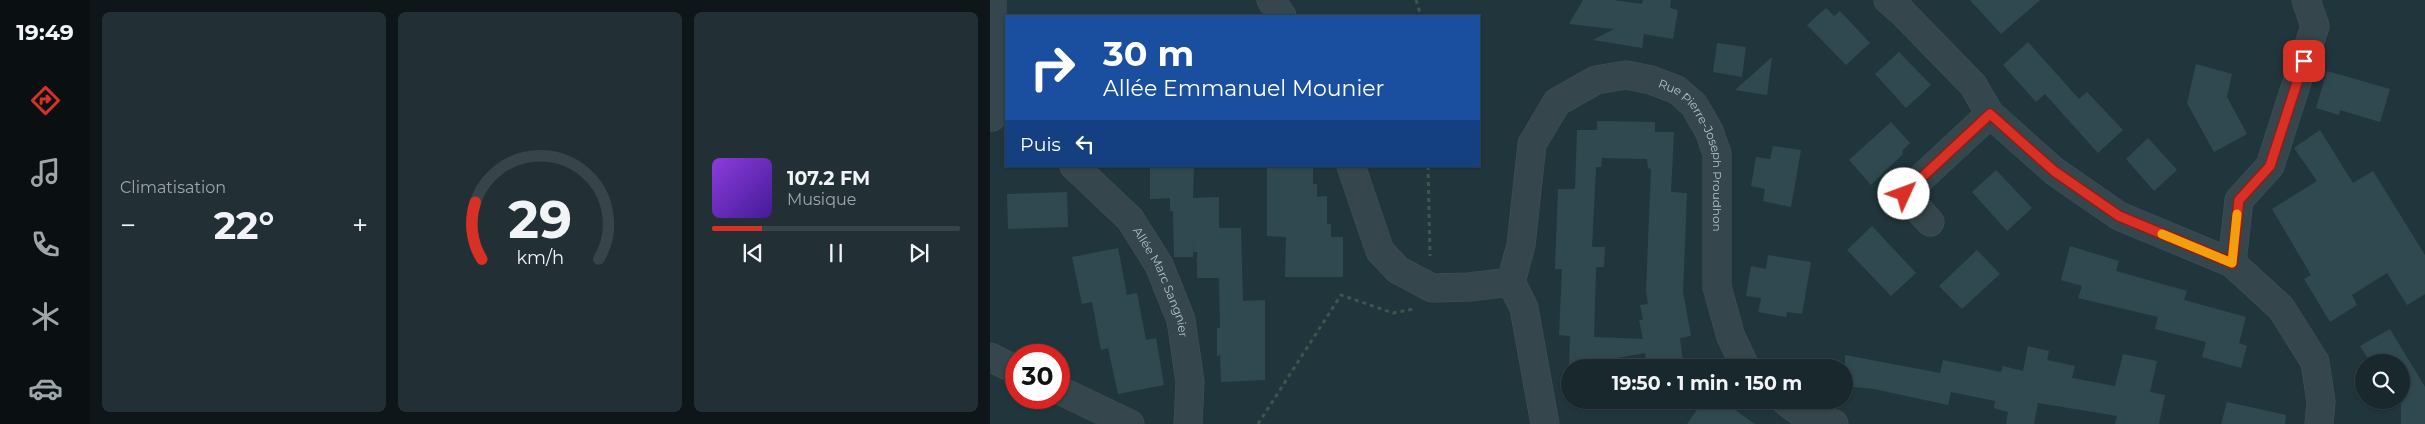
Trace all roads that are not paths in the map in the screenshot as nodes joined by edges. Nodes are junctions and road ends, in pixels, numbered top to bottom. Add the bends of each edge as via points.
1 (992, 0) edge
2 (1271, 0) edge
3 (1888, 0) edge
4 (2306, 0) edge
5 (1281, 15) edge
6 (1990, 114) junction
7 (996, 119) edge
8 (1075, 167) edge
9 (1351, 167) edge
10 (1930, 222) dead end
11 (2232, 263) junction
12 (1511, 282) junction
13 (990, 357) edge
14 (1742, 359) edge
15 (1005, 364) edge
16 (1070, 395) edge
17 (1796, 409) edge
18 (1130, 424) edge
19 (1188, 424) edge
20 (1545, 424) edge
21 (1834, 424) edge
22 (2319, 424) edge

1 - 7 street
2 - 5 street
3 - 6 street via 1973,85
4 - 11 street via 2315,26 2270,166 2239,200
6 - 10 street via 1904,194
6 - 11 street via 2054,171 2119,216
8 - 19 street, Allée Marc Sangnier via 1130,219 1159,265 1181,320 1190,382
9 - 12 street via 1380,251 1398,270 1432,288
11 - 22 street via 2281,308 2315,362 2321,402
12 - 14 street, Rue Pierre-Joseph Proudhon via 1522,245 1532,144 1557,102 1596,80 1626,75 1651,80 1677,90 1694,105 1709,131 1717,154 1717,286 1731,337
12 - 20 street via 1524,308
13 - 15 street
16 - 18 street
17 - 21 street via 1804,415

